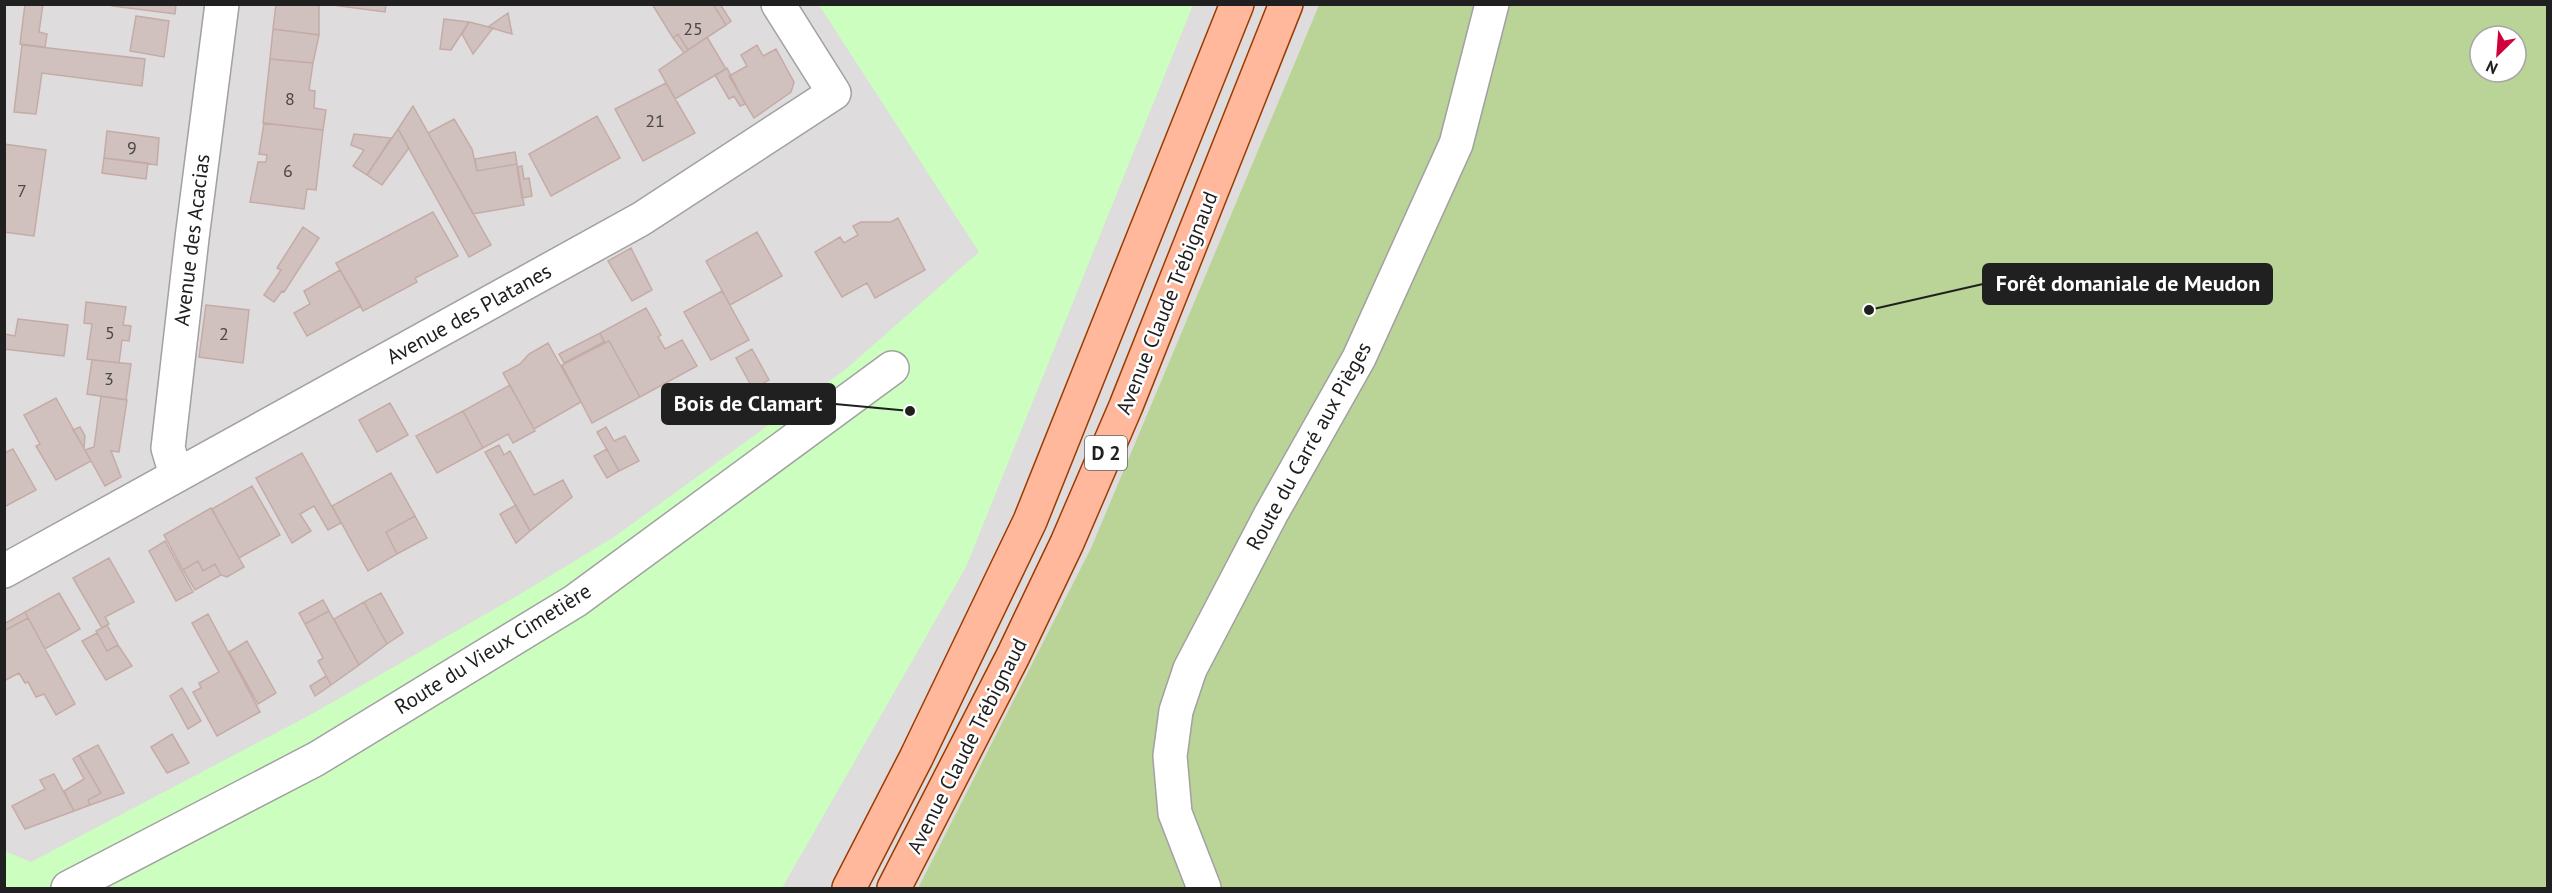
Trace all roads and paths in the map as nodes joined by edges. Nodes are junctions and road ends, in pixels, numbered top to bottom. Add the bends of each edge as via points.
1 (222, 4) edge
2 (778, 4) edge
3 (1237, 4) edge
4 (1286, 4) edge
5 (1492, 4) edge
6 (892, 368) dead end
7 (176, 475) junction
8 (4, 571) edge
9 (68, 888) edge
10 (849, 888) edge
11 (894, 888) edge
12 (1204, 888) edge

1 - 7 street, Avenue des Acacias via 168,448
2 - 7 street, Avenue des Platanes via 834,93 641,219
3 - 10 main road, Avenue Claude Trébignaud / D 2 via 1030,521
4 - 11 main road, Avenue Claude Trébignaud / D 2 via 1067,543
5 - 12 street, Route du Carré aux Pièges via 1456,144 1359,357 1190,669 1176,711 1170,756 1175,813
6 - 9 street, Route du Vieux Cimetière via 575,601 316,759
7 - 8 street, Avenue des Platanes

